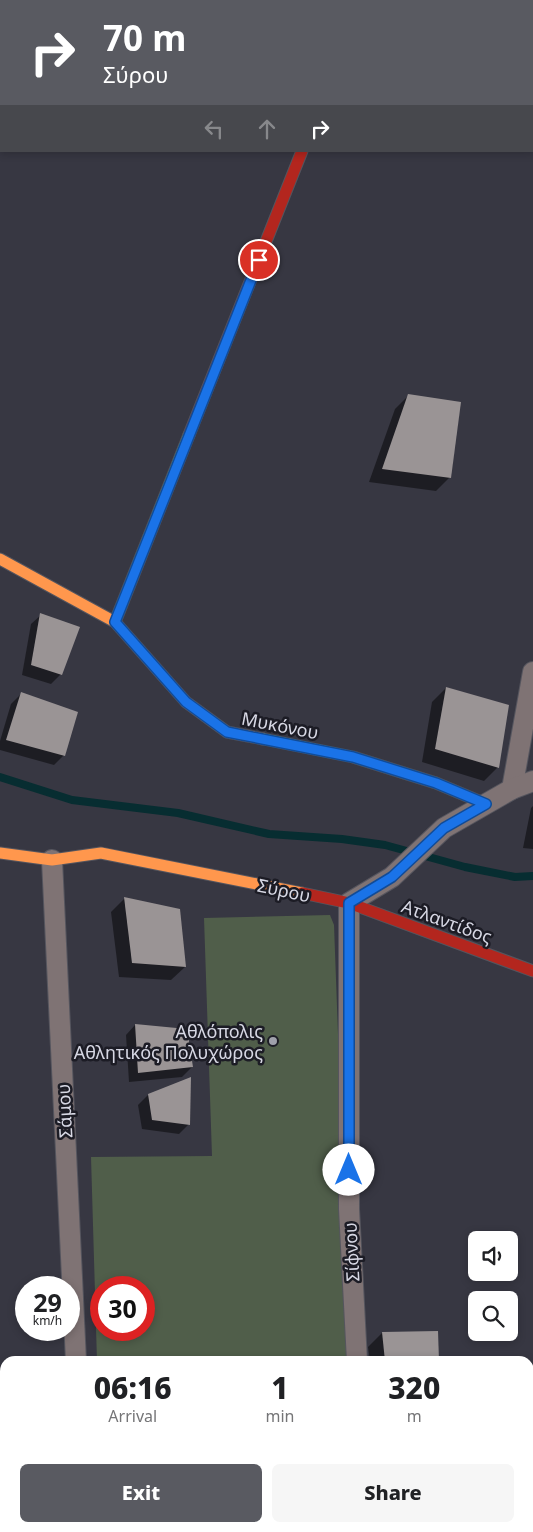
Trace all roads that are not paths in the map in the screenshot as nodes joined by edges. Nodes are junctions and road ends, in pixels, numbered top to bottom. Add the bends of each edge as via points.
1 (302, 152) edge
2 (0, 559) edge
3 (115, 622) junction
4 (533, 672) edge
5 (533, 781) edge
6 (512, 789) junction
7 (486, 804) junction
8 (0, 853) edge
9 (52, 860) junction
10 (349, 903) junction
11 (533, 971) edge
12 (76, 1356) edge
13 (357, 1356) edge

1 - 3 street
2 - 3 street, Μυκόνου
3 - 7 street, Μυκόνου via 186,702 227,732 353,757 436,783
4 - 6 street
5 - 6 street
6 - 7 street
7 - 10 street via 444,828 392,877
8 - 9 street, Σύρου
9 - 10 street, Σύρου via 101,852
9 - 12 street, Σάμου
10 - 11 street, Ατλαντίδος
10 - 13 street, Σίφνου via 349,1208

